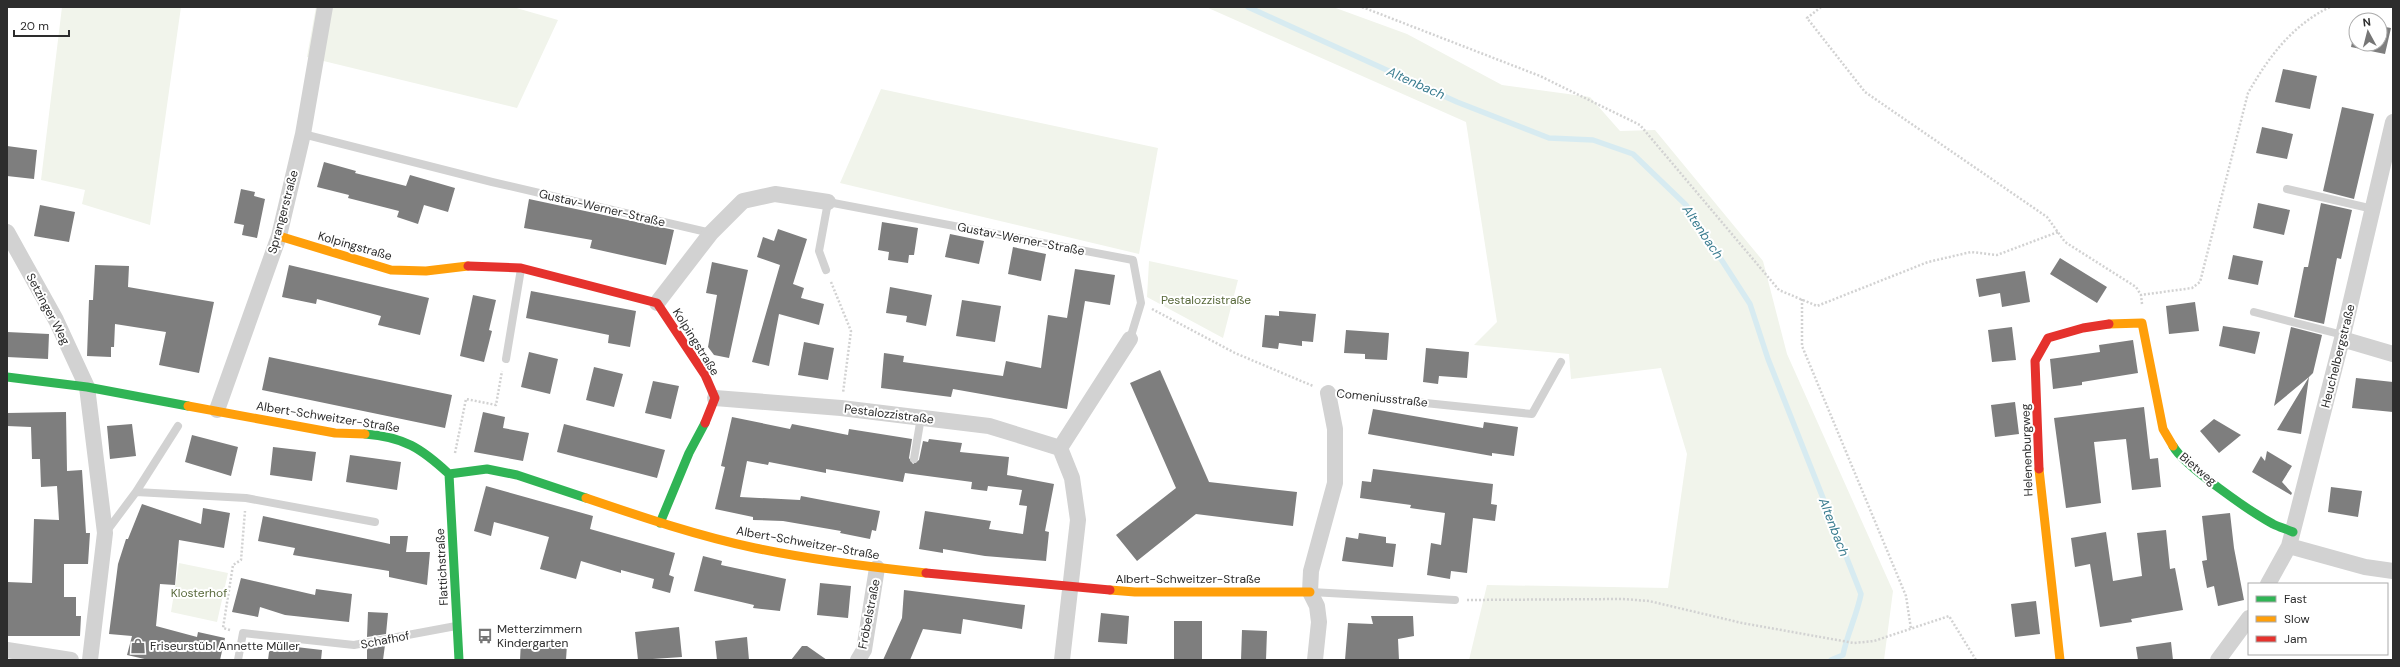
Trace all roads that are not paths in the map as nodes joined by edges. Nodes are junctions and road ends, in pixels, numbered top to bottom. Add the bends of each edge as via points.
1 (325, 7) edge
2 (2393, 122) edge
3 (303, 134) junction
4 (2288, 188) dead end
5 (828, 202) junction
6 (2373, 210) junction
7 (7, 232) edge
8 (712, 233) junction
9 (279, 236) junction
10 (521, 268) junction
11 (826, 270) road end
12 (657, 303) junction
13 (2254, 312) dead end
14 (2142, 322) joint
15 (2343, 337) junction
16 (1130, 339) joint
17 (2393, 354) edge
18 (506, 359) dead end
19 (1561, 362) dead end
20 (7, 377) edge
21 (87, 387) junction
22 (1328, 393) joint
23 (715, 398) junction
24 (217, 410) junction
25 (921, 417) junction
26 (178, 426) dead end
27 (1060, 448) junction
28 (914, 459) dead end
29 (449, 474) junction
30 (136, 492) junction
31 (375, 522) dead end
32 (660, 523) junction
33 (106, 533) junction
34 (2291, 539) junction
35 (878, 568) junction
36 (2393, 571) edge
37 (2269, 583) edge
38 (1071, 587) junction
39 (1310, 592) junction
40 (1454, 600) road end
41 (2248, 619) edge
42 (457, 626) junction
43 (7, 650) edge
44 (71, 660) edge
45 (90, 660) edge
46 (238, 660) edge
47 (459, 660) edge
48 (858, 660) edge
49 (1062, 660) edge
50 (1315, 660) edge
51 (2060, 660) edge
52 (2218, 660) edge

1 - 3 street, Sprangerstraße
2 - 6 street, Heuchelbergstraße
3 - 8 lane, Gustav-Werner-Straße via 492,182
3 - 9 street, Sprangerstraße
4 - 6 lane
5 - 8 street, Gustav-Werner-Straße via 775,194 743,200
5 - 11 lane via 819,251
5 - 16 lane, Gustav-Werner-Straße via 1133,260 1141,303
6 - 15 street, Heuchelbergstraße
7 - 21 street, Setzinger Weg via 56,320
8 - 12 street, Gustav-Werner-Straße
9 - 10 street, Kolpingstraße via 391,270 426,271 477,266
9 - 24 street, Sprangerstraße
10 - 12 street, Kolpingstraße
10 - 18 lane
12 - 23 street, Kolpingstraße via 705,375
13 - 15 lane
14 - 34 street, Bietweg via 2163,429 2177,453 2197,471
14 - 51 street, Helenenburgweg via 2110,322 2066,331 2048,338 2036,361 2040,491
15 - 17 street
15 - 34 street, Heuchelbergstraße
16 - 27 street
19 - 22 lane, Comeniusstraße via 1532,414
20 - 21 street, Albert-Schweitzer-Straße
21 - 24 street, Albert-Schweitzer-Straße
21 - 33 street, Setzinger Weg
22 - 39 street, Comeniusstraße via 1335,429 1335,483 1311,571
23 - 25 street, Pestalozzistraße
23 - 32 street
24 - 29 street, Albert-Schweitzer-Straße via 335,433 370,434 398,439 416,446
25 - 27 street, Pestalozzistraße via 989,426
25 - 28 lane
26 - 30 lane
27 - 38 street via 1072,478 1078,520
29 - 32 street, Albert-Schweitzer-Straße via 487,469 517,476
29 - 42 street, Flattichstraße
30 - 31 lane via 246,498
30 - 33 lane
32 - 35 street, Albert-Schweitzer-Straße via 755,548
33 - 45 street, Setzinger Weg
34 - 36 street, Bietweg via 2365,567
34 - 37 street, Heuchelbergstraße
35 - 38 street, Albert-Schweitzer-Straße
35 - 48 street, Fröbelstraße via 864,650
38 - 39 street, Albert-Schweitzer-Straße via 1135,592
38 - 49 street
39 - 40 lane, Albert-Schweitzer-Straße
39 - 50 street via 1317,606 1319,622
41 - 52 street
42 - 46 lane, Schafhof via 354,645 243,633
42 - 47 street, Flattichstraße
43 - 44 street

